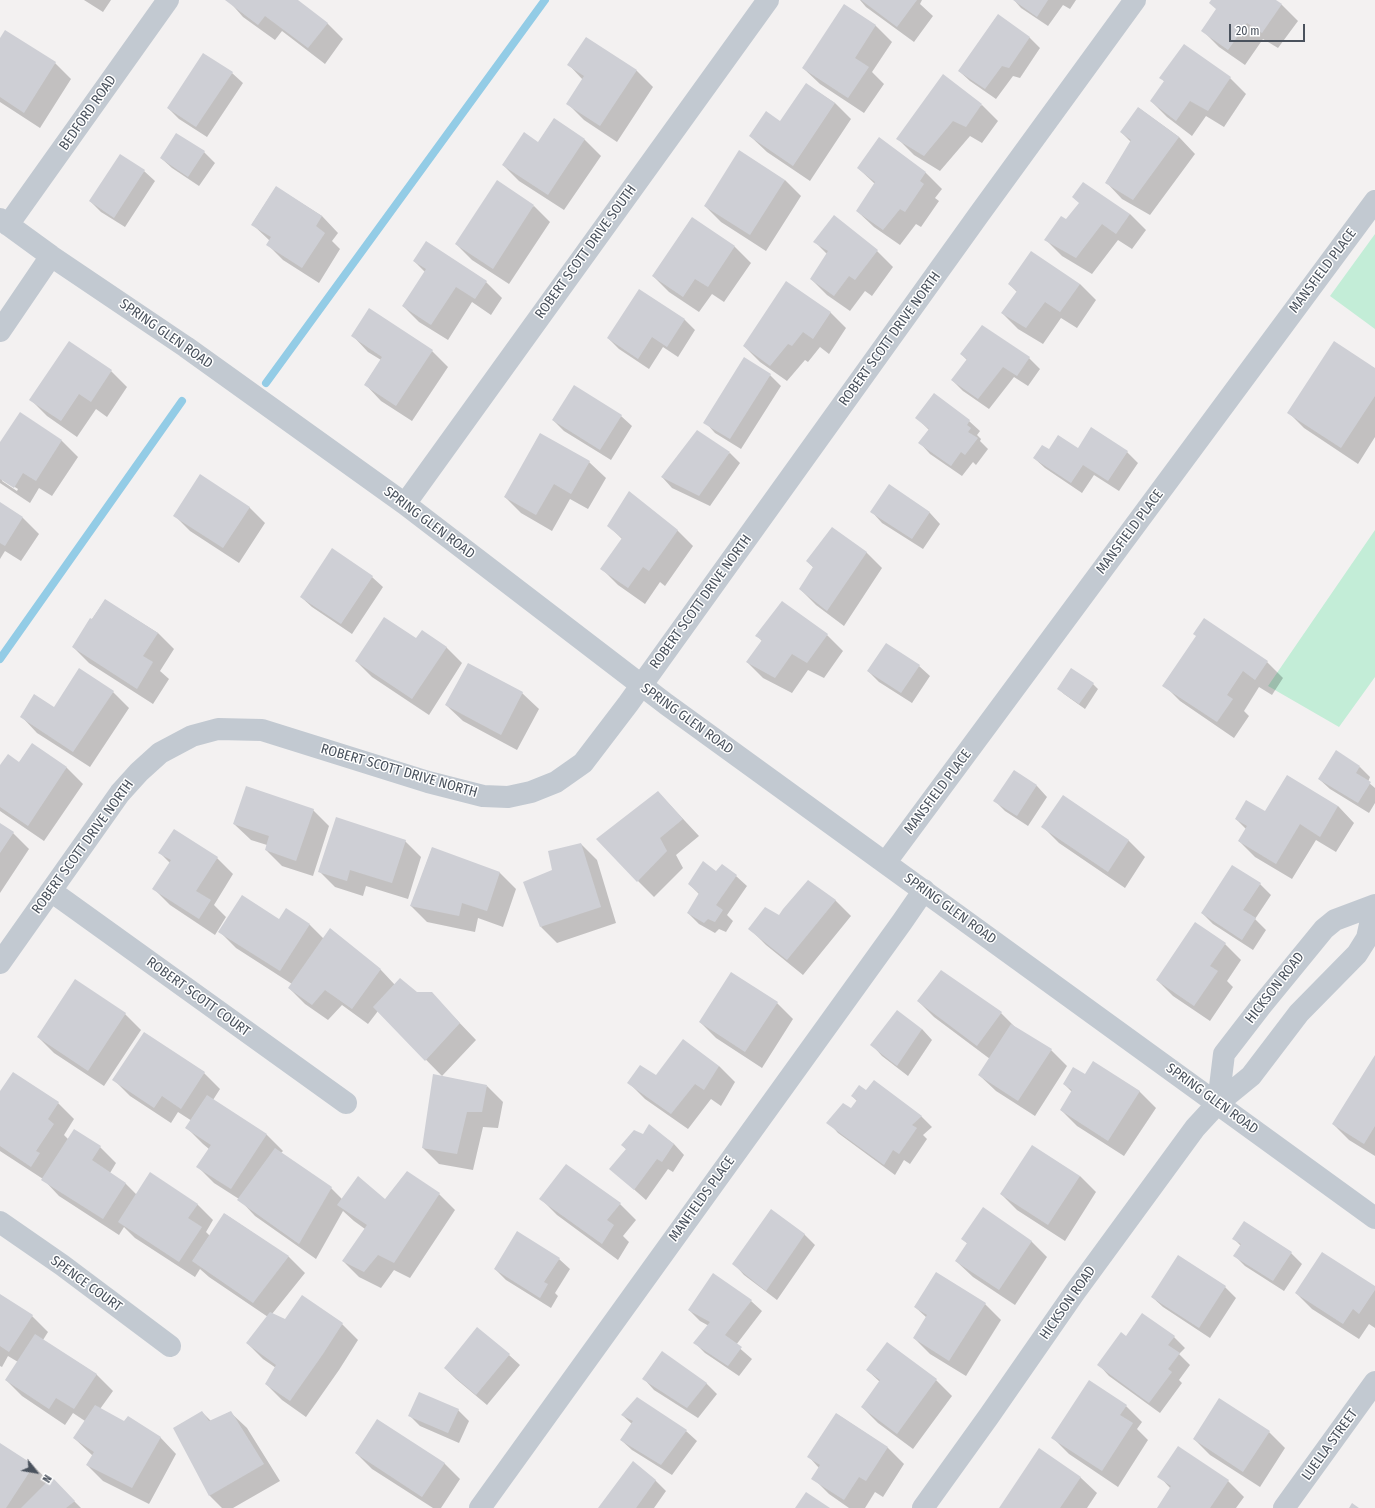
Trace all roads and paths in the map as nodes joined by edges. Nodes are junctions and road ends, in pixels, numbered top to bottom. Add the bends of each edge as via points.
1 (168, 0) edge
2 (768, 0) edge
3 (1135, 0) edge
4 (1375, 201) edge
5 (4, 222) edge
6 (51, 256) junction
7 (0, 330) edge
8 (405, 504) junction
9 (641, 685) junction
10 (886, 862) junction
11 (924, 890) junction
12 (51, 891) junction
13 (1374, 906) edge
14 (0, 963) edge
15 (346, 1103) dead end
16 (1218, 1103) junction
17 (1375, 1218) edge
18 (0, 1222) edge
19 (170, 1346) dead end
20 (1375, 1382) edge
21 (480, 1508) edge
22 (923, 1508) edge
23 (1284, 1508) edge

1 - 5 street, BEDFORD ROAD
2 - 8 street, ROBERT SCOTT DRIVE SOUTH
3 - 9 street, ROBERT SCOTT DRIVE NORTH
4 - 10 street, MANSFIELD PLACE
5 - 6 street, SPRING GLEN ROAD
6 - 7 street
6 - 8 street, SPRING GLEN ROAD via 186,347
8 - 9 street, SPRING GLEN ROAD
9 - 10 street, SPRING GLEN ROAD
9 - 12 street, ROBERT SCOTT DRIVE NORTH via 583,763 556,782 531,792 508,797 483,796 428,782 262,730 218,729 192,736 160,753 120,792
10 - 11 street, SPRING GLEN ROAD
11 - 16 street, SPRING GLEN ROAD
11 - 21 street, MANFIELDS PLACE
12 - 14 street, ROBERT SCOTT DRIVE NORTH
12 - 15 street, ROBERT SCOTT COURT
13 - 16 street, HICKSON ROAD via 1367,938 1357,954 1299,1013 1251,1076
13 - 16 street, HICKSON ROAD via 1345,915 1324,929 1261,1006 1224,1054
16 - 17 street, SPRING GLEN ROAD
16 - 22 street, HICKSON ROAD via 1195,1128 1101,1257
18 - 19 street, SPENCE COURT
20 - 23 street, LUELLA STREET

